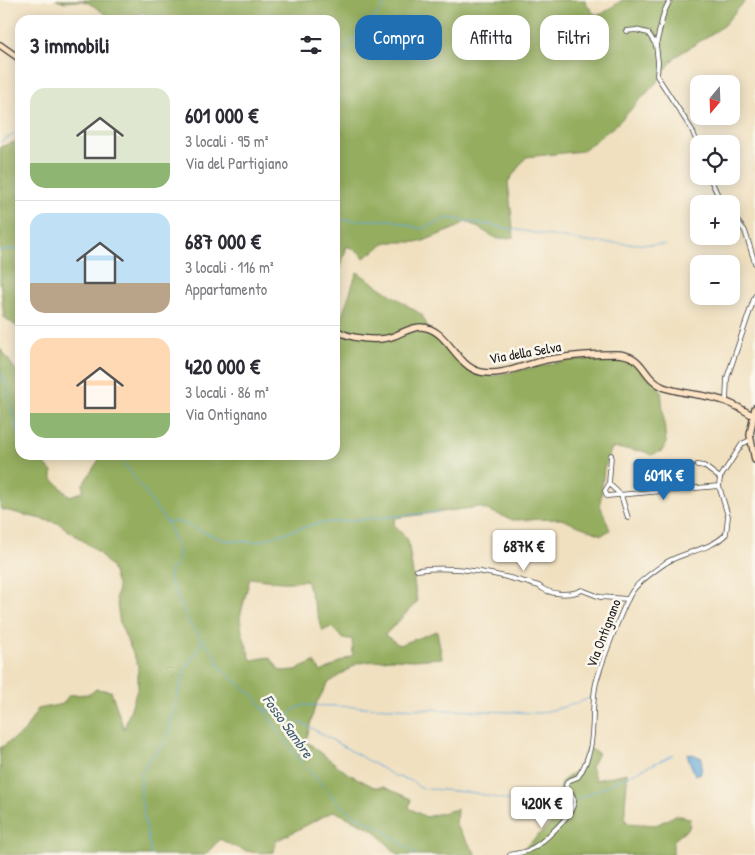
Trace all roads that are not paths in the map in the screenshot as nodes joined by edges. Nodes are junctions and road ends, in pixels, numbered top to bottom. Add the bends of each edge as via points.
1 (670, 0) edge
2 (626, 31) dead end
3 (0, 45) edge
4 (656, 45) junction
5 (15, 56) edge
6 (694, 135) edge
7 (740, 225) edge
8 (755, 263) edge
9 (755, 296) edge
10 (340, 332) edge
11 (726, 402) junction
12 (755, 408) edge
13 (752, 415) junction
14 (750, 440) junction
15 (610, 455) dead end
16 (755, 460) edge
17 (698, 465) dead end
18 (720, 478) junction
19 (609, 484) junction
20 (719, 486) junction
21 (621, 495) junction
22 (628, 518) dead end
23 (417, 570) dead end
24 (628, 599) junction
25 (510, 855) edge

1 - 4 street
2 - 4 street via 648,33
3 - 5 street
4 - 6 street via 657,76
7 - 8 street
9 - 11 street via 727,378
10 - 11 street, Via della Selva via 378,339 419,326 431,329 458,357 481,372 550,359 623,354 636,360 661,386
11 - 13 street, Via della Selva
12 - 13 street
13 - 14 street
14 - 16 street
14 - 18 street, Via Ontignano via 742,444
15 - 19 street
17 - 18 street
18 - 20 street, Via Ontignano
19 - 21 street
19 - 21 street via 605,492 607,496
20 - 21 street
20 - 24 street, Via Ontignano via 728,516 726,534 717,542 668,562 634,589
21 - 22 street
23 - 24 street via 440,568 482,572 503,575 552,592 575,594 582,590 600,597
24 - 25 street, Via Ontignano via 595,687 591,750 578,777 566,785 574,803 554,832 530,850

